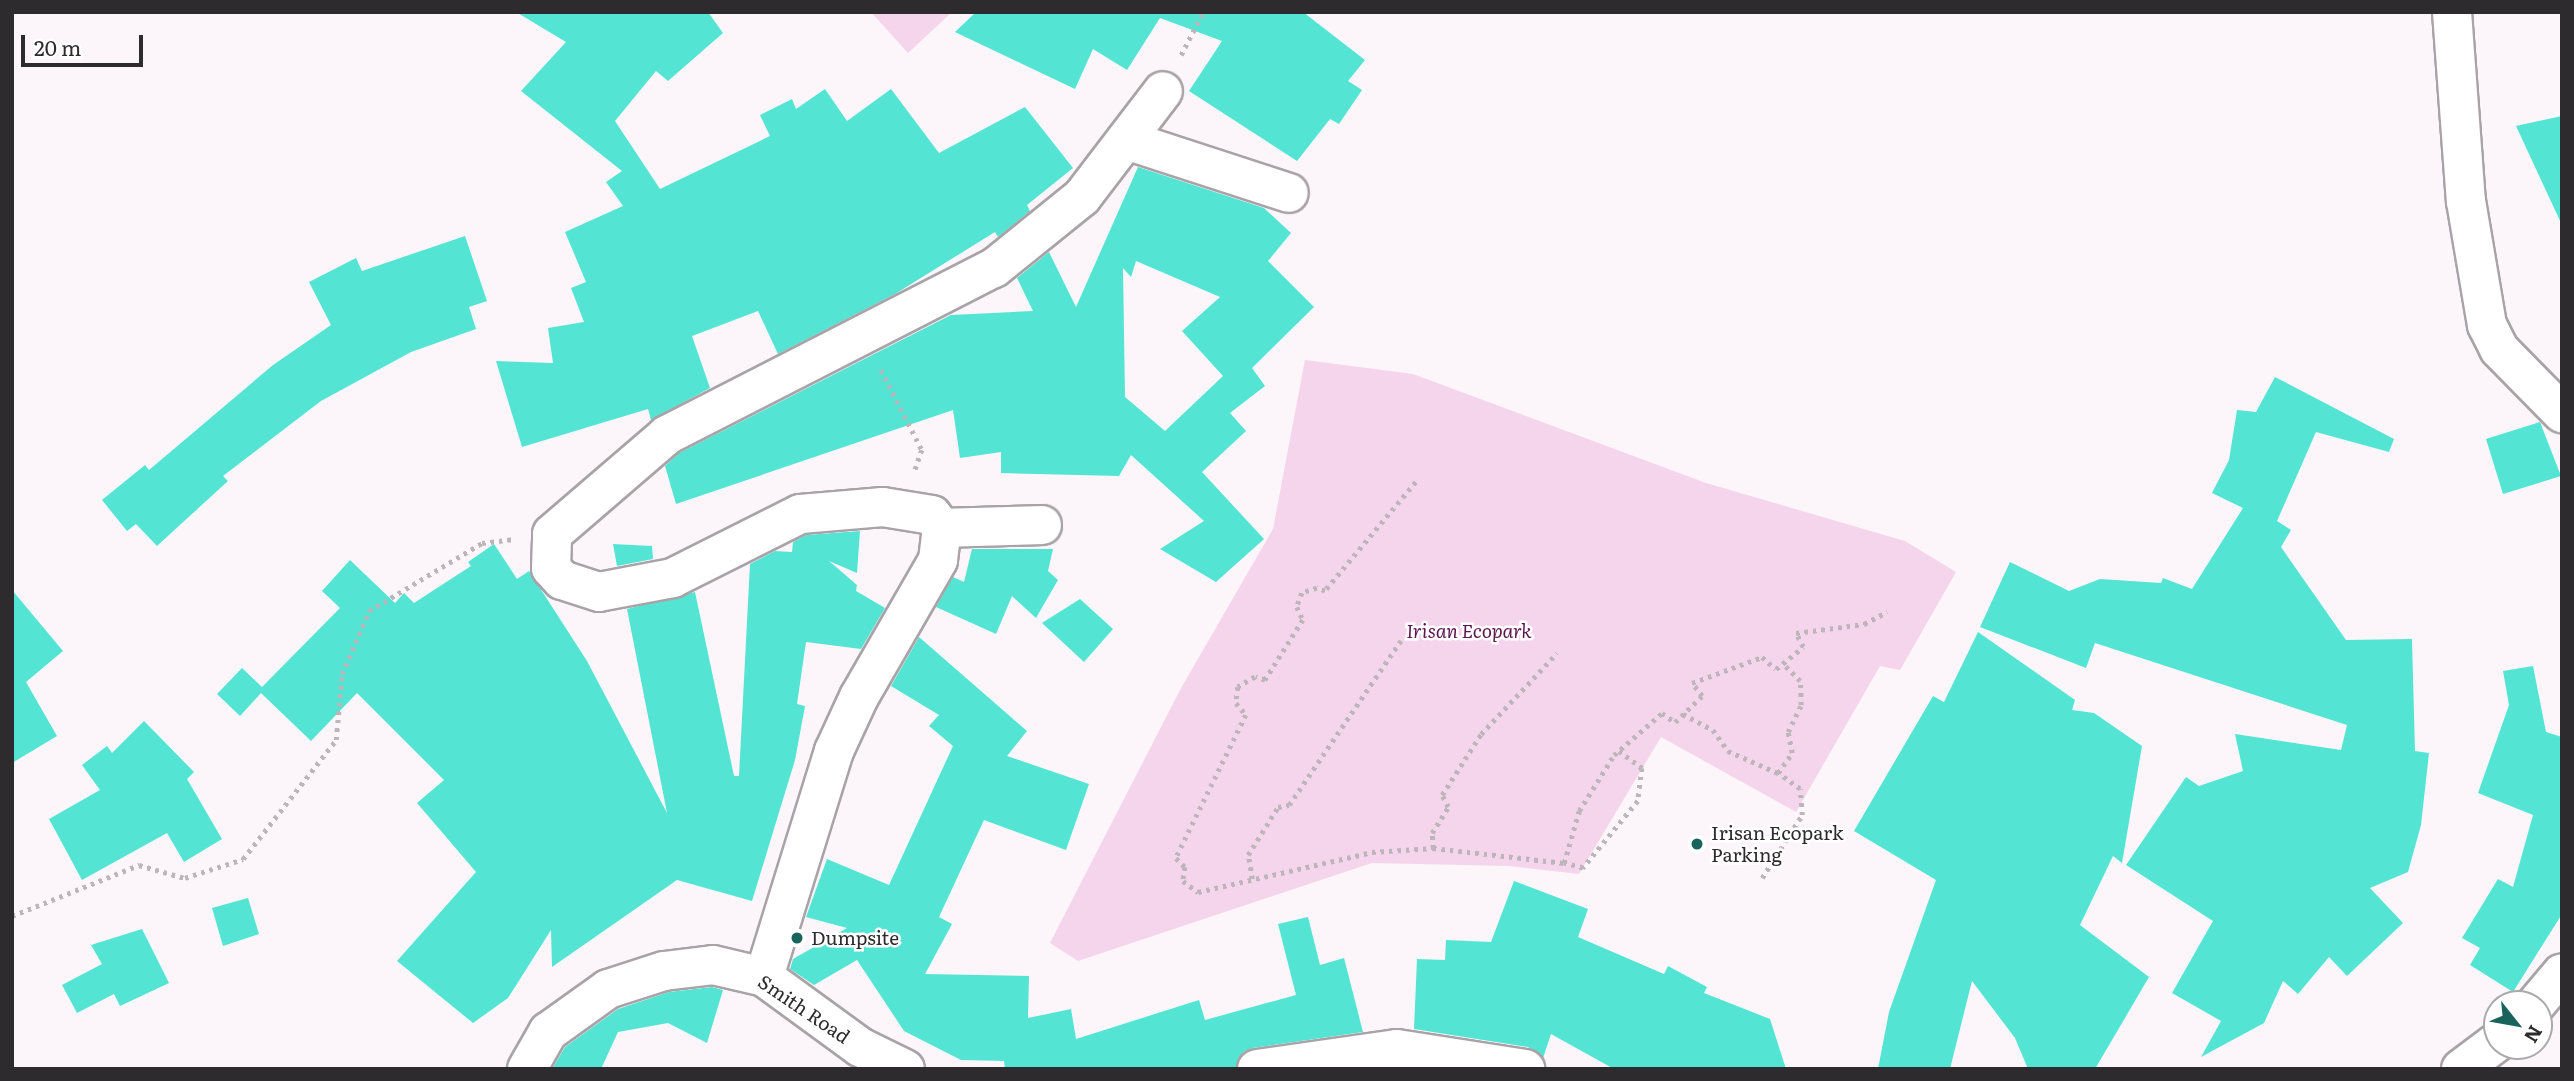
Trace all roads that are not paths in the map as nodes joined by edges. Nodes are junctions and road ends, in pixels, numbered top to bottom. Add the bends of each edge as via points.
1 (2452, 12) edge
2 (1163, 91) road end
3 (1126, 139) junction
4 (1289, 193) dead end
5 (2562, 413) edge
6 (1042, 525) dead end
7 (942, 528) junction
8 (2562, 973) edge
9 (764, 977) junction
10 (2548, 990) edge
11 (2483, 1052) edge
12 (527, 1069) edge
13 (905, 1069) edge
14 (1257, 1069) edge
15 (1525, 1069) edge
16 (2461, 1069) edge

1 - 5 street via 2466,201 2487,325 2499,349
2 - 3 street
3 - 4 street
3 - 7 street via 1082,197 994,268 667,435 552,534 551,568 562,580 599,592 673,578 800,514 902,509 932,515
6 - 7 street
7 - 9 street via 938,559 834,751
8 - 10 street
9 - 12 street, Smith Road via 713,965 664,971 608,989 548,1032
9 - 13 street, Smith Road via 860,1047
11 - 16 street
14 - 15 street via 1396,1049

